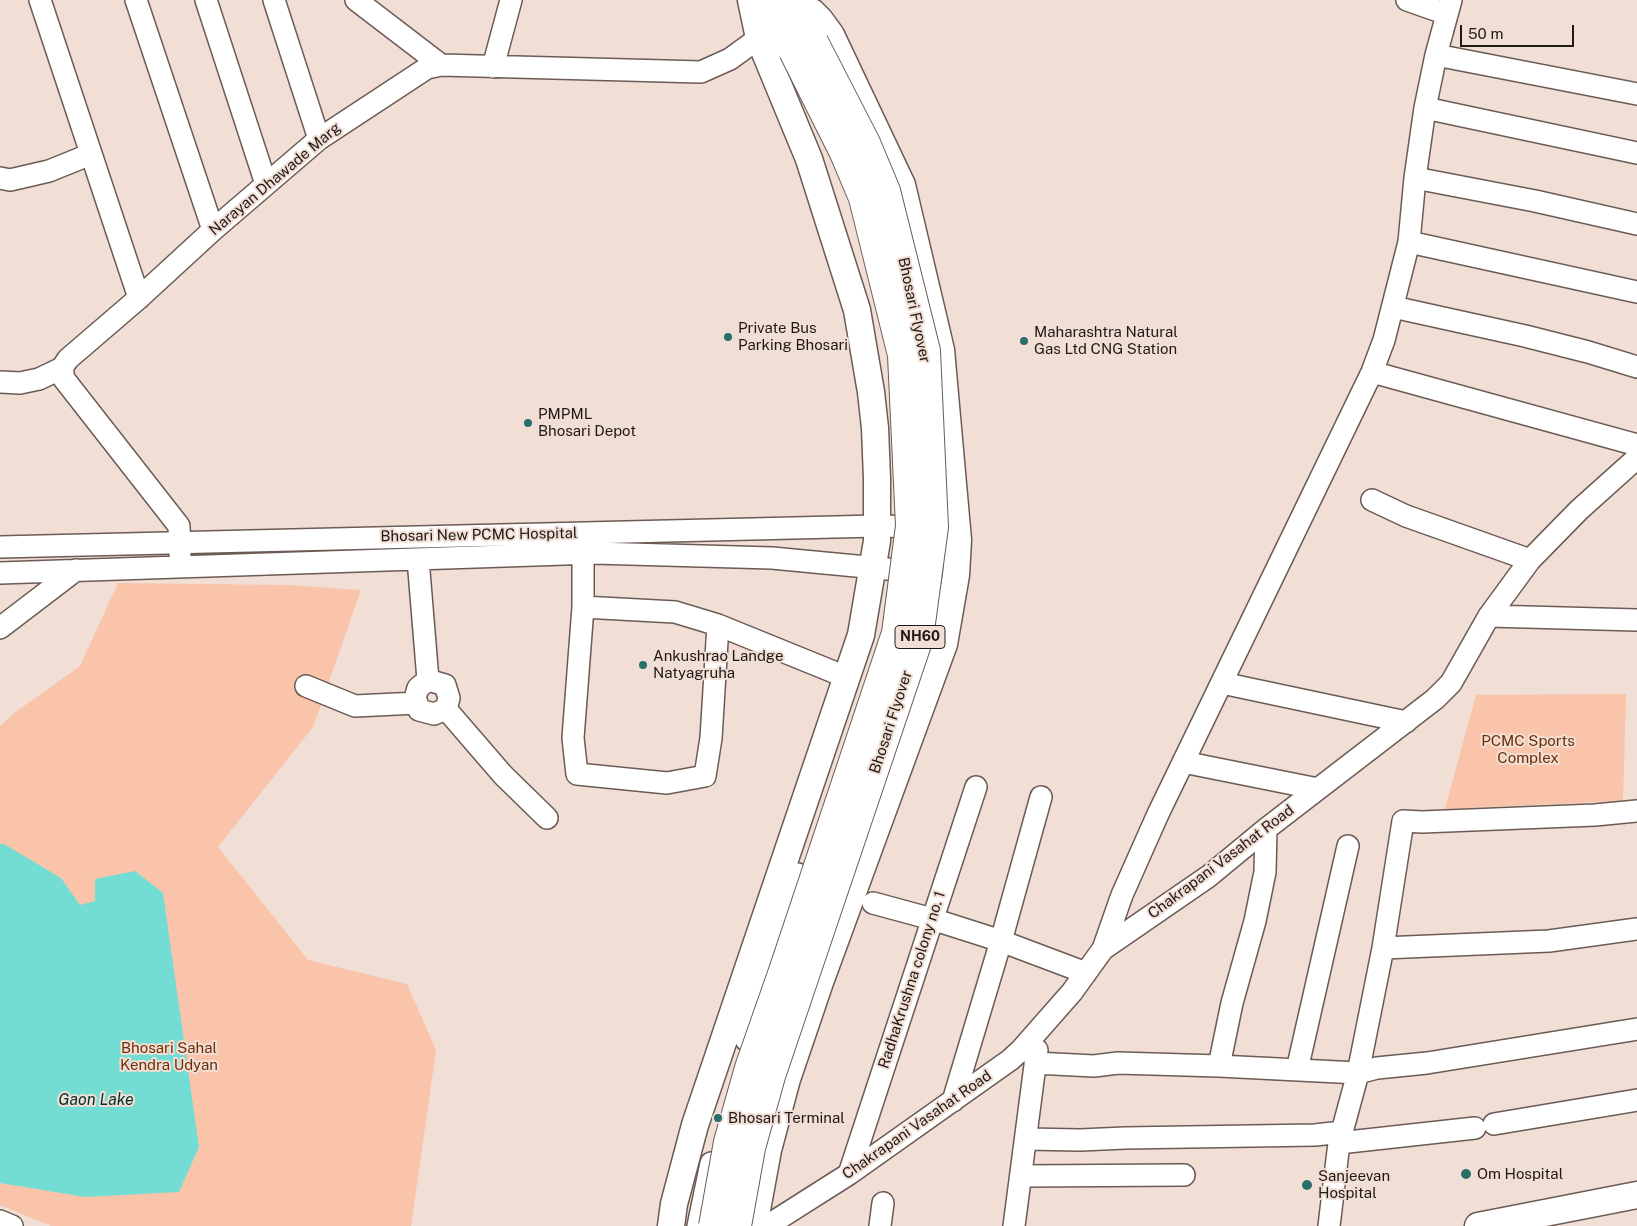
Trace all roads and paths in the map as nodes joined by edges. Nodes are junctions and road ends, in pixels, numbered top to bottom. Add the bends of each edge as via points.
1 (40, 0) edge
2 (136, 0) edge
3 (206, 0) edge
4 (274, 0) edge
5 (356, 0) edge
6 (511, 0) edge
7 (751, 0) edge
8 (764, 0) edge
9 (1407, 0) edge
10 (794, 3) edge
11 (1449, 7) edge
12 (759, 38) junction
13 (804, 46) junction
14 (1436, 55) junction
15 (441, 65) junction
16 (493, 67) junction
17 (1637, 94) edge
18 (1425, 108) junction
19 (319, 139) junction
20 (1637, 153) edge
21 (91, 154) junction
22 (0, 178) edge
23 (1415, 178) junction
24 (266, 184) junction
25 (1637, 224) edge
26 (212, 230) junction
27 (1409, 242) junction
28 (1637, 292) edge
29 (139, 298) junction
30 (1393, 307) junction
31 (1637, 367) edge
32 (62, 368) junction
33 (1372, 372) junction
34 (0, 382) edge
35 (1637, 445) edge
36 (1632, 468) edge
37 (1372, 500) dead end
38 (877, 526) junction
39 (958, 527) junction
40 (180, 543) junction
41 (49, 546) junction
42 (0, 547) edge
43 (583, 553) junction
44 (418, 559) junction
45 (1530, 560) junction
46 (181, 568) junction
47 (872, 568) junction
48 (76, 570) junction
49 (50, 571) junction
50 (0, 573) edge
51 (956, 576) junction
52 (583, 607) junction
53 (1489, 616) junction
54 (1637, 620) edge
55 (718, 625) junction
56 (0, 628) edge
57 (846, 677) junction
58 (428, 680) junction
59 (1222, 683) junction
60 (306, 686) dead end
61 (417, 703) junction
62 (446, 709) junction
63 (1406, 722) junction
64 (1183, 762) junction
65 (976, 787) dead end
66 (1318, 789) junction
67 (1041, 797) dead end
68 (1637, 811) edge
69 (546, 818) dead end
70 (1266, 829) junction
71 (1348, 846) dead end
72 (790, 871) junction
73 (863, 897) junction
74 (932, 918) junction
75 (1637, 929) edge
76 (1001, 941) junction
77 (1383, 948) junction
78 (1104, 949) junction
79 (1086, 973) junction
80 (1041, 1025) junction
81 (1637, 1029) edge
82 (1035, 1063) junction
83 (1219, 1066) junction
84 (1297, 1070) junction
85 (1358, 1073) junction
86 (1637, 1100) edge
87 (953, 1101) junction
88 (1340, 1137) junction
89 (1026, 1139) junction
90 (849, 1174) junction
91 (1184, 1175) dead end
92 (1021, 1176) junction
93 (1637, 1195) edge
94 (883, 1203) dead end
95 (0, 1221) edge
96 (12, 1226) edge
97 (671, 1226) edge
98 (698, 1226) edge
99 (713, 1226) edge
100 (737, 1226) edge
101 (754, 1226) edge
102 (767, 1226) edge
103 (880, 1226) edge
104 (1014, 1226) edge
105 (1329, 1226) edge
106 (1478, 1226) edge

1 - 21 street
2 - 26 street
3 - 24 street
4 - 19 street
5 - 15 street
6 - 16 street
7 - 12 main road
8 - 13 highway, NH60
9 - 11 street
10 - 13 highway, NH60
10 - 39 main road via 812,12 831,35 902,185 941,350
11 - 14 street
12 - 16 street, Narayan Dhawade Marg via 730,59 701,72
12 - 38 main road via 809,158 857,310 875,428
13 - 99 highway, Bhosari Flyover / NH60, bridge via 863,198 902,355 910,526 896,633 748,1068 728,1142
13 - 100 highway, Bhosari Flyover / NH60, bridge via 866,143 886,190 926,352 934,527 920,638 771,1076 751,1148
14 - 17 street
14 - 18 street
15 - 16 street, Narayan Dhawade Marg
15 - 19 street, Narayan Dhawade Marg via 428,68
18 - 20 street
18 - 23 street
19 - 24 street, Narayan Dhawade Marg
21 - 22 street via 48,171 10,180
21 - 29 street
23 - 25 street
23 - 27 street
24 - 26 street, Narayan Dhawade Marg
26 - 29 street, Narayan Dhawade Marg
27 - 28 street
27 - 30 street
29 - 32 street, Narayan Dhawade Marg via 68,359
30 - 31 street via 1525,336
30 - 33 street
32 - 34 street, Narayan Dhawade Marg via 39,379
32 - 40 street via 64,379 179,526
33 - 35 street
33 - 59 street
36 - 45 street, Chakrapani Vasahat Road via 1579,510
37 - 45 street via 1406,516
38 - 39 street, Bhosari New PCMC Hospital
38 - 40 street, Bhosari New PCMC Hospital
38 - 47 main road
39 - 51 main road
40 - 41 street, Bhosari New PCMC Hospital
40 - 46 street
41 - 42 street, Bhosari New PCMC Hospital
41 - 49 street
42 - 50 street
43 - 44 street, Bhosari New PCMC Hospital
43 - 47 street, Bhosari New PCMC Hospital via 772,558
43 - 52 street
44 - 46 street, Bhosari New PCMC Hospital
44 - 58 street
45 - 53 street, Chakrapani Vasahat Road
46 - 48 street, Bhosari New PCMC Hospital
47 - 51 street, Bhosari New PCMC Hospital
47 - 57 main road via 861,635
48 - 49 street, Bhosari New PCMC Hospital
48 - 56 street
49 - 50 street, Bhosari New PCMC Hospital
51 - 73 main road via 944,644
52 - 55 street via 675,612
52 - 55 street via 572,738 577,774 668,783 704,776 711,738
53 - 54 street
53 - 63 street, Chakrapani Vasahat Road via 1451,683
55 - 57 street
57 - 72 main road
58 - 61 street via 418,688
58 - 62 street via 445,685 449,698
59 - 63 street
59 - 64 street
60 - 61 street via 355,706
61 - 62 street via 419,710 434,714
62 - 69 street via 503,775
63 - 66 street, Chakrapani Vasahat Road
64 - 66 street
64 - 78 street via 1122,895
65 - 74 street, RadhaKrushna colony no. 1
66 - 70 street, Chakrapani Vasahat Road
67 - 76 street
68 - 77 street via 1403,821
70 - 78 street, Chakrapani Vasahat Road via 1208,876
70 - 83 street via 1265,872
71 - 84 street
72 - 73 main road
72 - 97 main road via 695,1125
72 - 98 street via 774,945 718,1133
73 - 74 street
73 - 101 main road via 787,1079 768,1150
74 - 76 street
74 - 90 street, RadhaKrushna colony no. 1
75 - 77 street via 1549,942
76 - 79 street
76 - 87 street
77 - 85 street
78 - 79 street, Chakrapani Vasahat Road
79 - 80 street, Chakrapani Vasahat Road
80 - 82 street
80 - 87 street, Chakrapani Vasahat Road via 1022,1050
81 - 85 street
82 - 83 street
82 - 89 street
83 - 84 street
84 - 85 street
85 - 88 street
86 - 88 street via 1485,1126
87 - 90 street, Chakrapani Vasahat Road
88 - 89 street
88 - 105 street
89 - 92 street
90 - 102 street, Chakrapani Vasahat Road
91 - 92 street
92 - 104 street
93 - 106 main road
94 - 103 street
95 - 96 street

